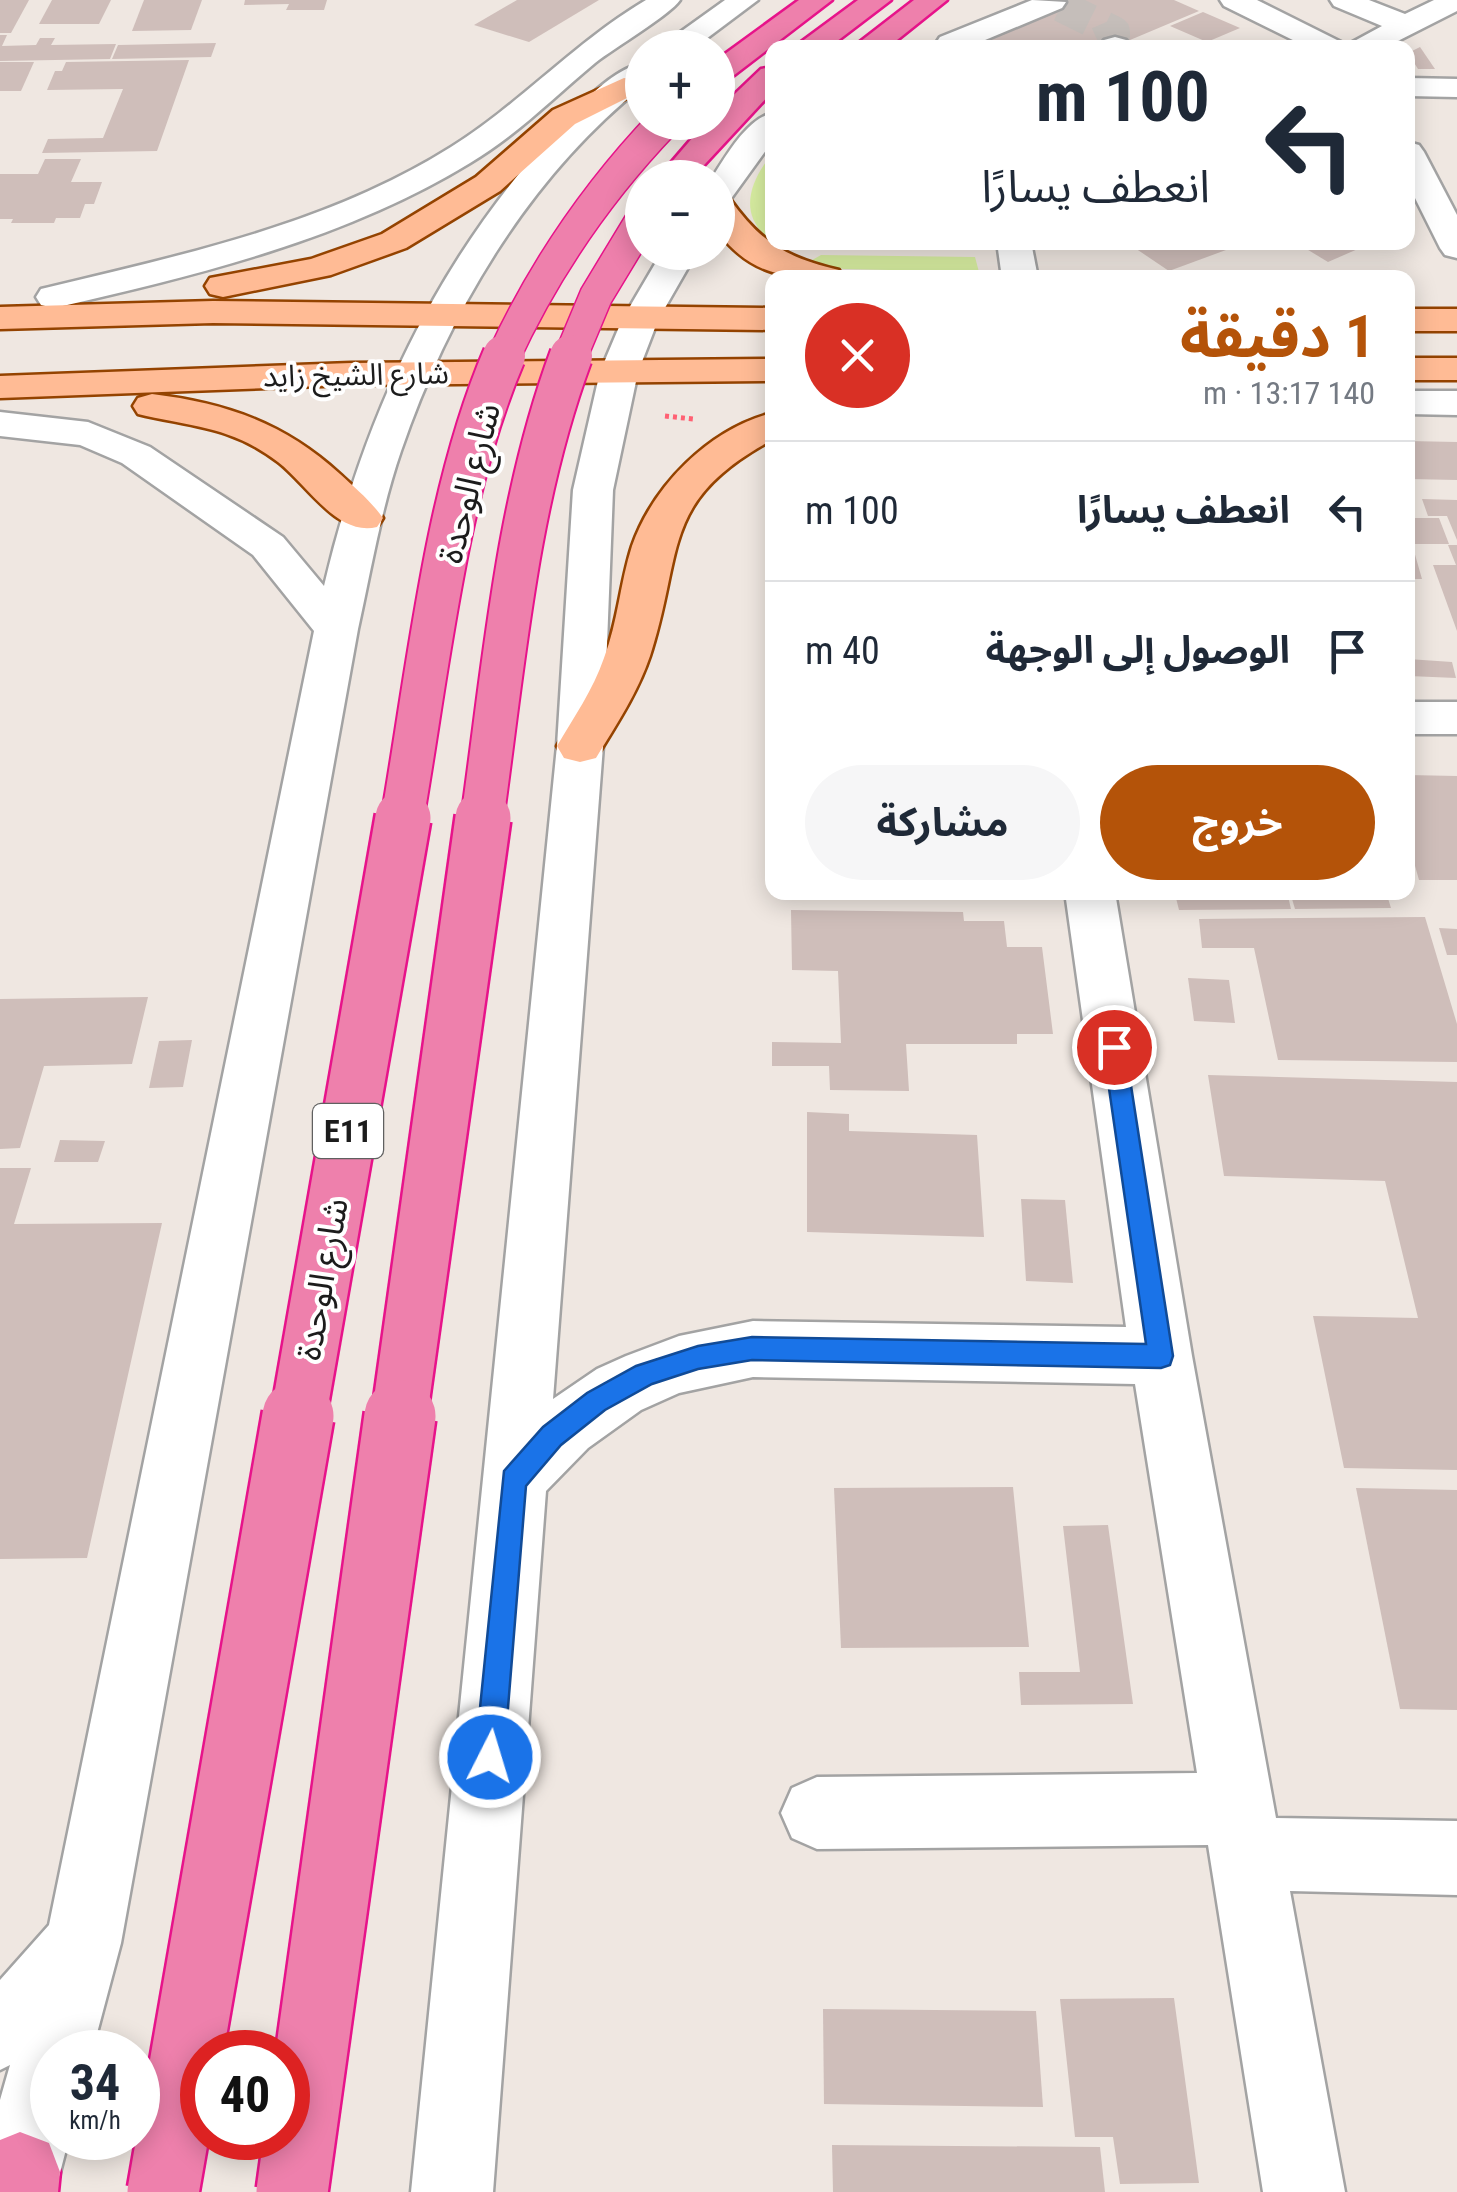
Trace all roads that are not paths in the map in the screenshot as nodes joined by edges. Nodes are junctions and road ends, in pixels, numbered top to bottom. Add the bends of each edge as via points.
1 (666, 0) edge
2 (744, 0) edge
3 (818, 0) edge
4 (877, 0) edge
5 (932, 0) edge
6 (1234, 0) edge
7 (1344, 0) edge
8 (963, 1) edge
9 (1054, 3) edge
10 (1425, 9) edge
11 (1289, 24) junction
12 (700, 30) edge
13 (906, 31) junction
14 (820, 40) edge
15 (877, 40) edge
16 (891, 40) edge
17 (938, 40) edge
18 (968, 40) edge
19 (1253, 40) dead end
20 (1319, 40) edge
21 (1373, 40) edge
22 (735, 61) edge
23 (765, 82) edge
24 (1415, 87) edge
25 (1457, 88) edge
26 (625, 99) edge
27 (625, 103) edge
28 (765, 131) edge
29 (625, 134) edge
30 (690, 160) edge
31 (1415, 166) edge
32 (735, 167) edge
33 (735, 231) edge
34 (625, 248) edge
35 (1457, 248) edge
36 (669, 270) edge
37 (797, 270) edge
38 (54, 297) junction
39 (0, 306) edge
40 (447, 314) junction
41 (0, 318) edge
42 (765, 319) edge
43 (640, 320) junction
44 (1415, 320) edge
45 (1457, 320) edge
46 (0, 357) edge
47 (421, 360) junction
48 (1415, 369) edge
49 (765, 370) edge
50 (1457, 370) edge
51 (619, 372) junction
52 (0, 389) edge
53 (1415, 403) edge
54 (1457, 403) edge
55 (0, 424) edge
56 (765, 429) edge
57 (362, 518) junction
58 (336, 629) junction
59 (1415, 718) edge
60 (1457, 718) edge
61 (580, 746) junction
62 (1091, 900) edge
63 (1161, 1356) junction
64 (513, 1480) junction
65 (817, 1813) dead end
66 (1245, 1831) junction
67 (1457, 1858) edge
68 (83, 1943) junction
69 (0, 2030) edge
70 (59, 2030) edge
71 (30, 2138) edge
72 (17, 2185) edge
73 (162, 2192) edge
74 (292, 2192) edge
75 (452, 2192) edge
76 (1304, 2192) edge

1 - 38 street via 612,32 487,138 410,182 296,228
2 - 12 street
3 - 22 highway
4 - 14 highway
5 - 15 highway
6 - 11 street
7 - 10 street
8 - 13 street
9 - 18 street
10 - 21 street
11 - 19 street
11 - 20 street
13 - 16 street
13 - 17 street
23 - 30 highway
24 - 25 street
26 - 38 main road via 564,116 467,199 373,250 273,280
27 - 40 street via 577,126 532,179 472,264
28 - 32 street
29 - 73 highway, شارع الوحدة / E11, bridge via 504,355 472,447
31 - 35 street
33 - 37 main road via 762,254
34 - 74 highway, شارع الوحدة / E11, bridge via 562,373 520,550
36 - 43 street
38 - 39 main road
40 - 41 main road, شارع الشيخ زايد
40 - 43 main road, شارع الشيخ زايد
40 - 47 street
42 - 43 main road, شارع الشيخ زايد
43 - 47 main road via 564,343
43 - 51 street
44 - 45 main road
46 - 47 main road
47 - 51 main road, شارع الشيخ زايد
47 - 52 main road, شارع الشيخ زايد
47 - 57 street via 381,452
48 - 50 main road
49 - 51 main road, شارع الشيخ زايد
51 - 61 street via 593,490
52 - 57 main road via 31,399 196,410 251,425 302,461
53 - 54 street
55 - 58 street via 88,434 136,456 268,546
56 - 61 main road via 704,468 663,520 620,674
57 - 58 street
58 - 68 street
59 - 60 street
61 - 64 street
62 - 63 street
63 - 64 street via 752,1349 698,1357 645,1374 596,1401
63 - 66 street
64 - 75 street
65 - 66 street
66 - 67 street
66 - 76 street
68 - 69 street
68 - 70 street
71 - 72 street

